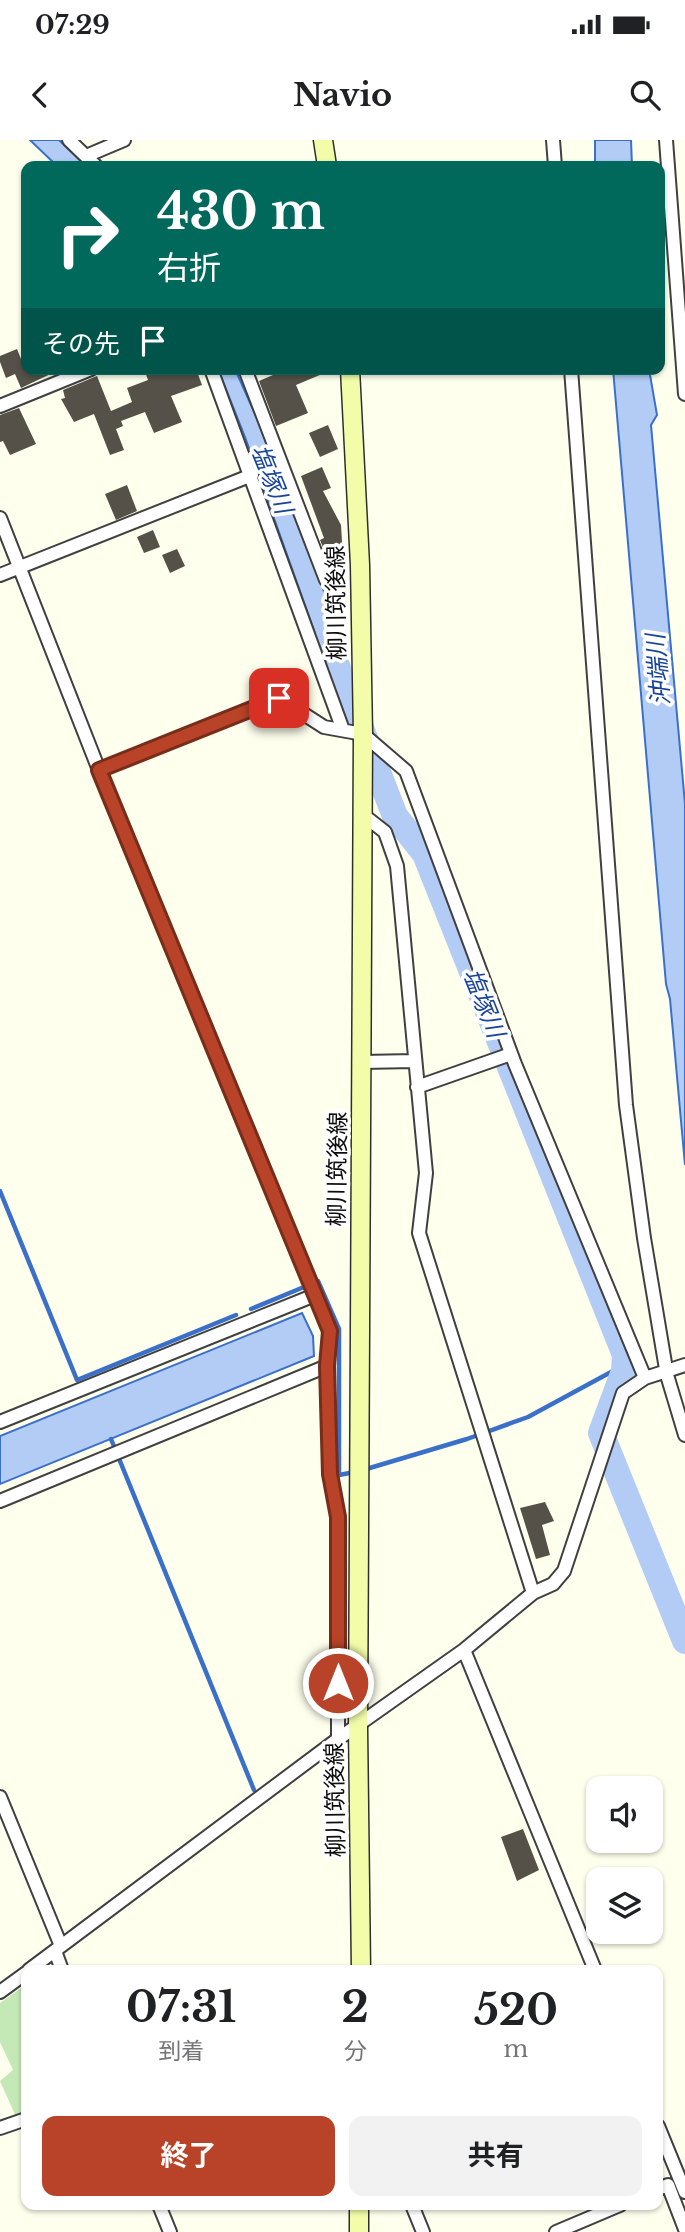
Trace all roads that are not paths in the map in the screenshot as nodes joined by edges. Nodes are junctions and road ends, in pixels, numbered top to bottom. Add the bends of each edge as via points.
1 (69, 140) edge
2 (124, 140) edge
3 (323, 140) edge
4 (553, 140) edge
5 (666, 140) edge
6 (86, 156) junction
7 (91, 161) edge
8 (326, 161) edge
9 (555, 161) edge
10 (76, 375) edge
11 (213, 375) edge
12 (247, 375) edge
13 (350, 375) edge
14 (571, 375) edge
15 (685, 394) edge
16 (0, 406) edge
17 (252, 475) junction
18 (0, 518) edge
19 (19, 566) junction
20 (0, 575) edge
21 (326, 580) dead end
22 (344, 730) junction
23 (363, 734) junction
24 (99, 770) junction
25 (362, 814) junction
26 (511, 1054) junction
27 (414, 1061) junction
28 (362, 1062) junction
29 (417, 1087) junction
30 (315, 1294) junction
31 (685, 1365) edge
32 (327, 1366) junction
33 (666, 1371) junction
34 (645, 1378) junction
35 (0, 1422) edge
36 (685, 1435) edge
37 (0, 1501) edge
38 (533, 1593) junction
39 (464, 1650) junction
40 (358, 1727) junction
41 (338, 1739) junction
42 (0, 1797) edge
43 (58, 1949) junction
44 (37, 1965) edge
45 (61, 1965) edge
46 (361, 1965) edge
47 (593, 1965) edge
48 (21, 1977) edge
49 (0, 1992) edge
50 (21, 2121) edge
51 (0, 2128) edge
52 (663, 2138) edge
53 (663, 2187) edge
54 (685, 2192) edge
55 (161, 2210) edge
56 (359, 2210) edge
57 (414, 2210) edge
58 (608, 2210) edge
59 (685, 2228) edge
60 (170, 2232) edge
61 (359, 2232) edge
62 (423, 2232) edge
63 (556, 2232) edge

1 - 6 street
2 - 6 street
3 - 8 main road
4 - 9 street
5 - 15 street
6 - 7 street
10 - 16 street
11 - 17 street
12 - 21 street
13 - 23 main road, 柳川筑後線
14 - 33 street via 626,1105
17 - 19 street
17 - 22 street
18 - 19 street
19 - 20 street
19 - 24 street
22 - 23 street
22 - 24 street via 324,727 279,698
23 - 25 main road, 柳川筑後線
23 - 26 street via 406,771
24 - 30 street
25 - 27 street via 385,832 397,866
25 - 28 main road, 柳川筑後線
26 - 29 street
26 - 34 street
27 - 28 street
27 - 29 street
28 - 40 main road, 柳川筑後線
29 - 38 street via 426,1172 419,1233
30 - 32 street via 330,1331
30 - 35 street
31 - 33 street
32 - 37 street
32 - 41 street via 330,1474 338,1517
33 - 34 street
33 - 36 street
34 - 38 street via 623,1393 564,1571 553,1584
38 - 39 street
39 - 40 street
39 - 47 street
40 - 41 street
40 - 46 main road, 柳川筑後線
41 - 43 street
42 - 43 street
43 - 44 street
43 - 45 street
48 - 49 street
50 - 51 street
52 - 54 street
53 - 59 street via 668,2185
55 - 60 street
56 - 61 main road
57 - 62 street
58 - 63 street

